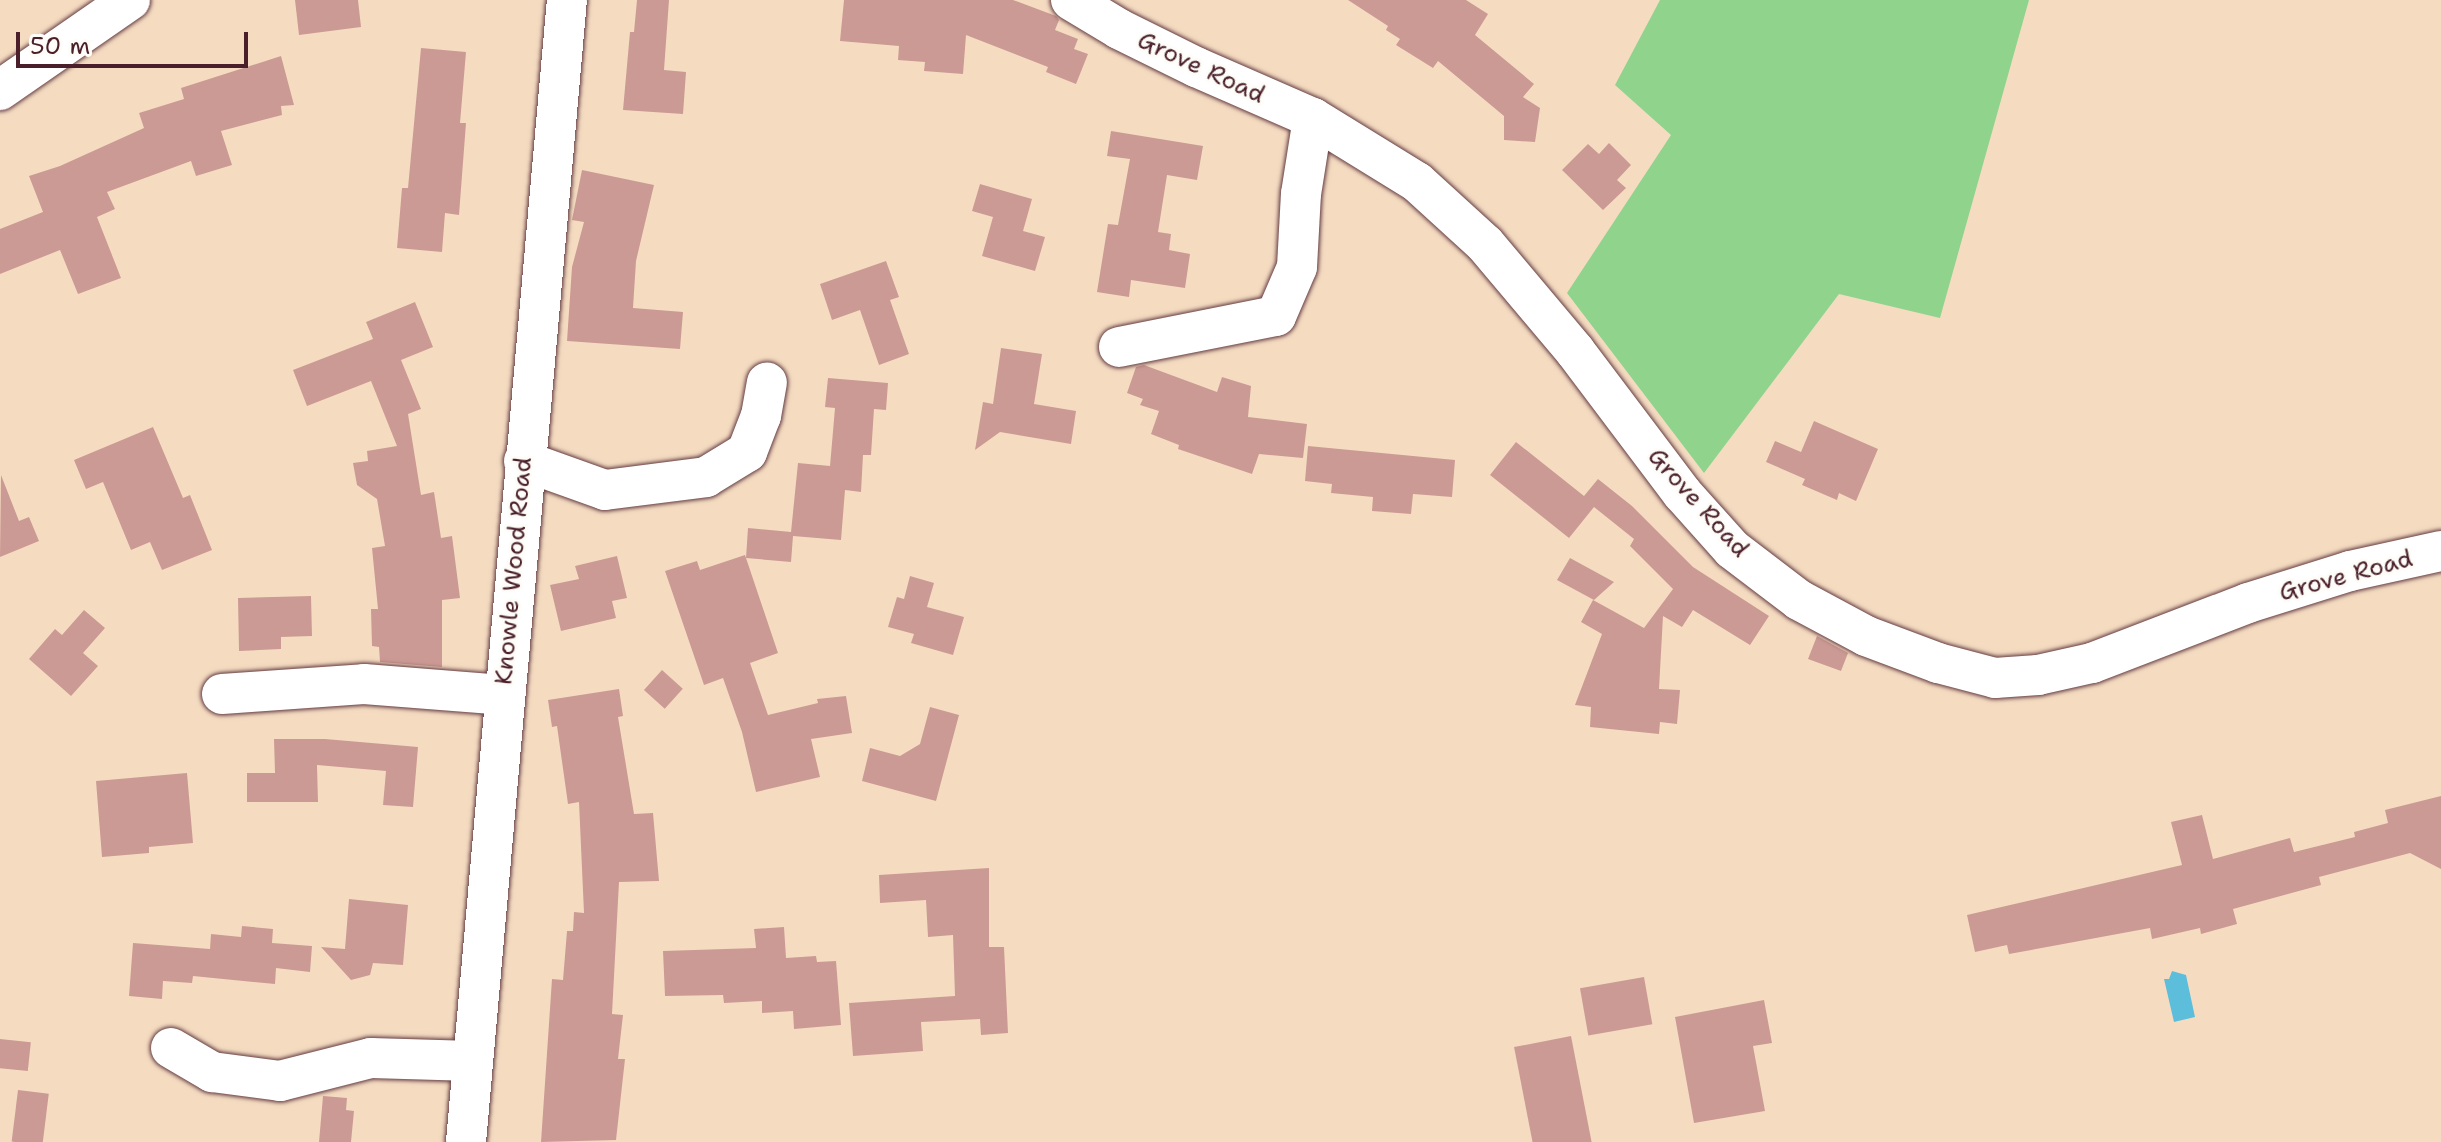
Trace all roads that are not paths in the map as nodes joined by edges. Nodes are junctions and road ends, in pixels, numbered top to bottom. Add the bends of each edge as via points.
1 (130, 0) edge
2 (567, 0) edge
3 (1071, 0) edge
4 (0, 90) edge
5 (1313, 118) junction
6 (1119, 347) dead end
7 (767, 383) dead end
8 (524, 461) junction
9 (2441, 551) edge
10 (222, 694) dead end
11 (503, 695) junction
12 (171, 1048) dead end
13 (473, 1061) junction
14 (466, 1142) edge

1 - 4 street
2 - 8 street, Knowle Wood Road
3 - 5 street, Grove Road via 1183,61
5 - 6 street via 1297,267 1276,316
5 - 9 street, Grove Road via 1417,182 1485,244 1732,549 1799,600 1866,636 1995,678 2038,675 2092,663 2248,603 2350,571
7 - 8 street via 747,452 706,477 605,490
8 - 11 street, Knowle Wood Road
10 - 11 street via 364,684
11 - 13 street, Knowle Wood Road
12 - 13 street via 212,1072 280,1081 371,1058
13 - 14 street, Knowle Wood Road

